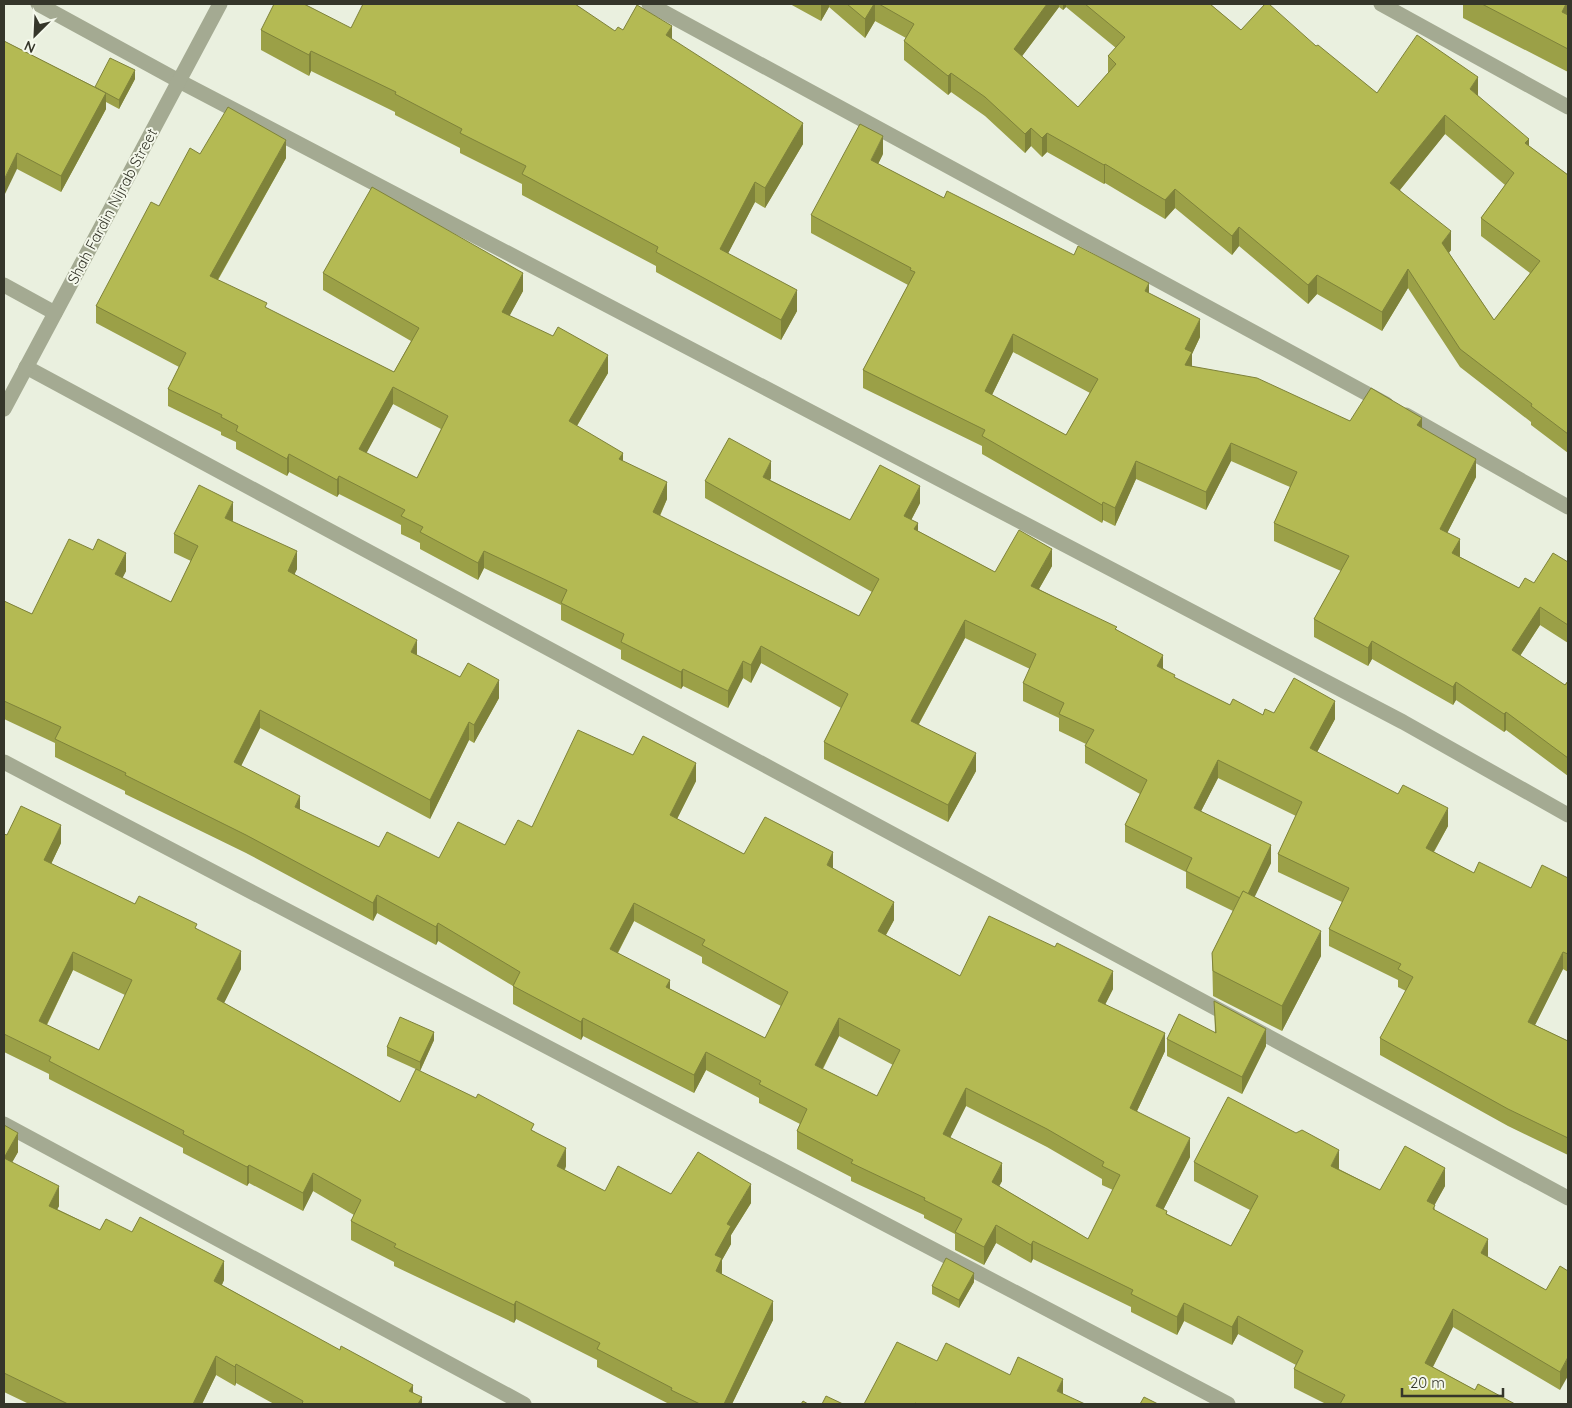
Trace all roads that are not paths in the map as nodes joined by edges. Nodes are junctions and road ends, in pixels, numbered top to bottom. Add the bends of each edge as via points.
1 (38, 4) edge
2 (220, 4) edge
3 (649, 4) edge
4 (1381, 4) edge
5 (179, 81) junction
6 (1568, 107) edge
7 (4, 285) edge
8 (55, 312) junction
9 (26, 367) junction
10 (4, 409) edge
11 (1568, 507) edge
12 (4, 762) edge
13 (1568, 815) edge
14 (4, 1124) edge
15 (1568, 1198) edge
16 (524, 1404) edge
17 (1228, 1404) edge

1 - 5 street
2 - 5 street, Shah Fardin Nijrab Street
3 - 11 street via 1362,391
4 - 6 street
5 - 8 street, Shah Fardin Nijrab Street
5 - 13 street via 1403,722
7 - 8 street
8 - 9 street, Shah Fardin Nijrab Street
9 - 10 street, Shah Fardin Nijrab Street
9 - 15 street
12 - 17 street
14 - 16 street

